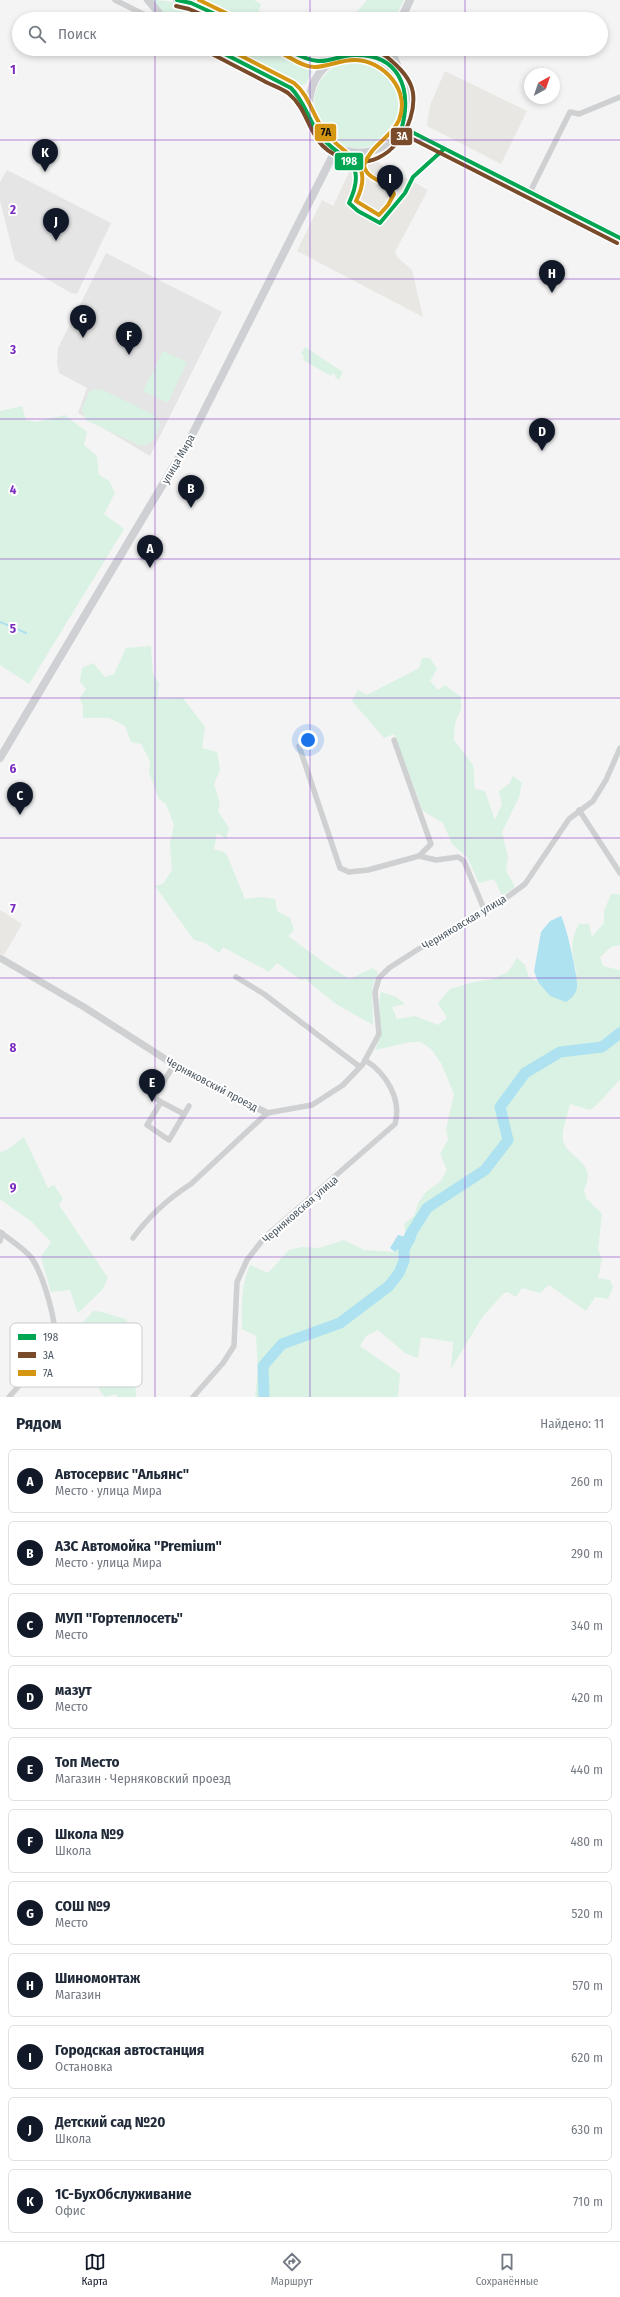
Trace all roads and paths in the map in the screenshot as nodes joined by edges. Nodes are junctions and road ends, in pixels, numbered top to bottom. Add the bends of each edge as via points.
1 (115, 0) edge
2 (148, 0) edge
3 (177, 0) edge
4 (410, 0) edge
5 (139, 12) edge
6 (158, 12) edge
7 (211, 12) edge
8 (404, 12) edge
9 (229, 56) edge
10 (302, 56) edge
11 (346, 56) joint
12 (370, 56) edge
13 (394, 56) edge
14 (401, 79) junction
15 (620, 97) edge
16 (309, 113) junction
17 (402, 127) junction
18 (336, 149) junction
19 (530, 192) junction
20 (620, 238) edge
21 (394, 740) dead end
22 (299, 746) dead end
23 (620, 748) edge
24 (0, 758) edge
25 (579, 810) junction
26 (419, 856) junction
27 (620, 873) edge
28 (484, 909) junction
29 (0, 958) edge
30 (236, 977) dead end
31 (366, 1060) junction
32 (174, 1065) junction
33 (360, 1067) junction
34 (161, 1102) junction
35 (189, 1106) dead end
36 (267, 1113) junction
37 (184, 1114) junction
38 (1, 1233) edge
39 (133, 1238) dead end
40 (0, 1241) edge
41 (53, 1323) edge
42 (18, 1387) edge
43 (9, 1397) edge
44 (193, 1397) edge

1 - 5 street
2 - 6 main road
3 - 7 main road
4 - 8 main road
9 - 16 main road via 292,88 300,95
10 - 11 main road via 313,61
11 - 16 main road via 329,64 316,77 310,94
12 - 14 main road via 382,60 393,68
13 - 14 main road
14 - 17 main road via 408,99
15 - 19 street via 579,114 570,112
16 - 18 main road via 314,128
17 - 18 main road via 394,138 372,152 354,153
17 - 19 street
18 - 24 main road, улица Мира via 191,437
19 - 20 street
21 - 26 street via 431,844
22 - 26 street via 340,868 349,872 368,870
23 - 25 street, Черняковская улица via 606,780 593,801
25 - 27 street
25 - 28 street, Черняковская улица via 569,819 525,884 506,898
26 - 28 street via 436,860 458,857 464,861
28 - 31 street, Черняковская улица via 389,968 379,978 375,992 379,1034
29 - 32 street, Черняковский проезд via 84,1007
30 - 33 street via 264,994
31 - 33 street, Черняковская улица
31 - 44 street, Черняковская улица via 385,1076 392,1092 397,1116 395,1124 265,1237 247,1260 237,1282 234,1346 223,1363
32 - 34 street via 154,1097
32 - 36 street, Черняковский проезд
33 - 36 street, Черняковская улица via 343,1085 312,1104
34 - 37 street
34 - 37 street via 147,1125 169,1140
35 - 37 street
36 - 39 street, Черняковский проезд via 191,1184 157,1210
38 - 40 street
38 - 41 street via 33,1259 44,1287
42 - 43 street

